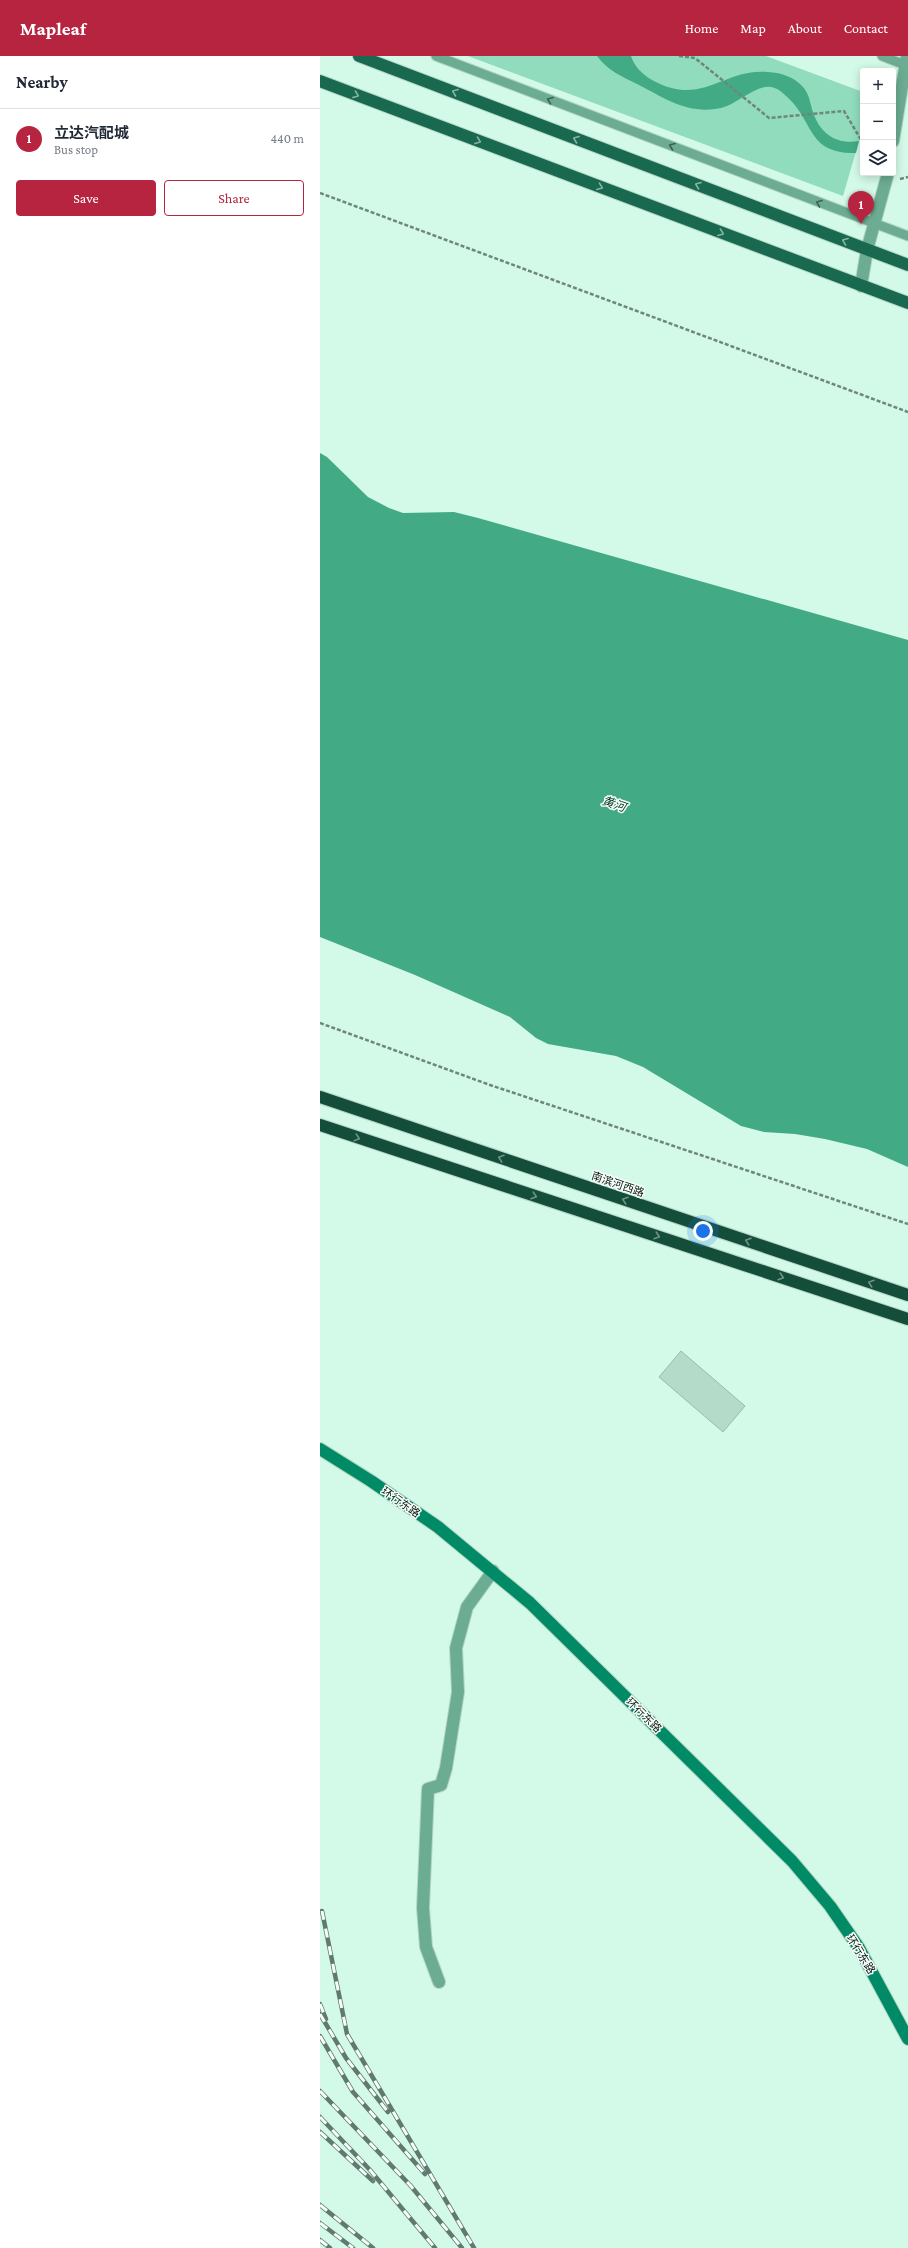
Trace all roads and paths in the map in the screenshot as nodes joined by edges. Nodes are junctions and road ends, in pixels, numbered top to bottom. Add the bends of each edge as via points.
1 (359, 56) edge
2 (436, 56) edge
3 (679, 56) edge
4 (882, 56) edge
5 (907, 62) edge
6 (320, 81) edge
7 (896, 123) edge
8 (861, 140) edge
9 (887, 176) edge
10 (320, 193) edge
11 (874, 224) junction
12 (908, 236) edge
13 (867, 250) junction
14 (908, 265) edge
15 (861, 286) junction
16 (908, 304) edge
17 (908, 412) edge
18 (320, 1023) edge
19 (320, 1097) edge
20 (320, 1125) edge
21 (908, 1224) edge
22 (908, 1295) edge
23 (908, 1319) edge
24 (320, 1449) edge
25 (493, 1571) junction
26 (439, 1982) dead end
27 (908, 2039) edge

13 -> 1 main road
11 -> 2 lane
3 - 8 path via 695,58 769,118 844,111
4 - 5 lane
5 - 7 street
6 -> 15 main road
9 - 11 street
10 - 17 path
11 - 12 lane
11 - 13 street
13 - 14 main road
13 - 15 street
15 - 16 main road
18 - 21 path via 490,1085
22 -> 19 highway, 南滨河西路
20 -> 23 highway
24 - 25 street, 环行东路 via 438,1527
25 - 26 street via 467,1607 456,1648 458,1692 446,1768 442,1785 428,1789 422,1908 426,1947
25 - 27 street, 环行东路 via 530,1603 792,1862 830,1906 859,1948

